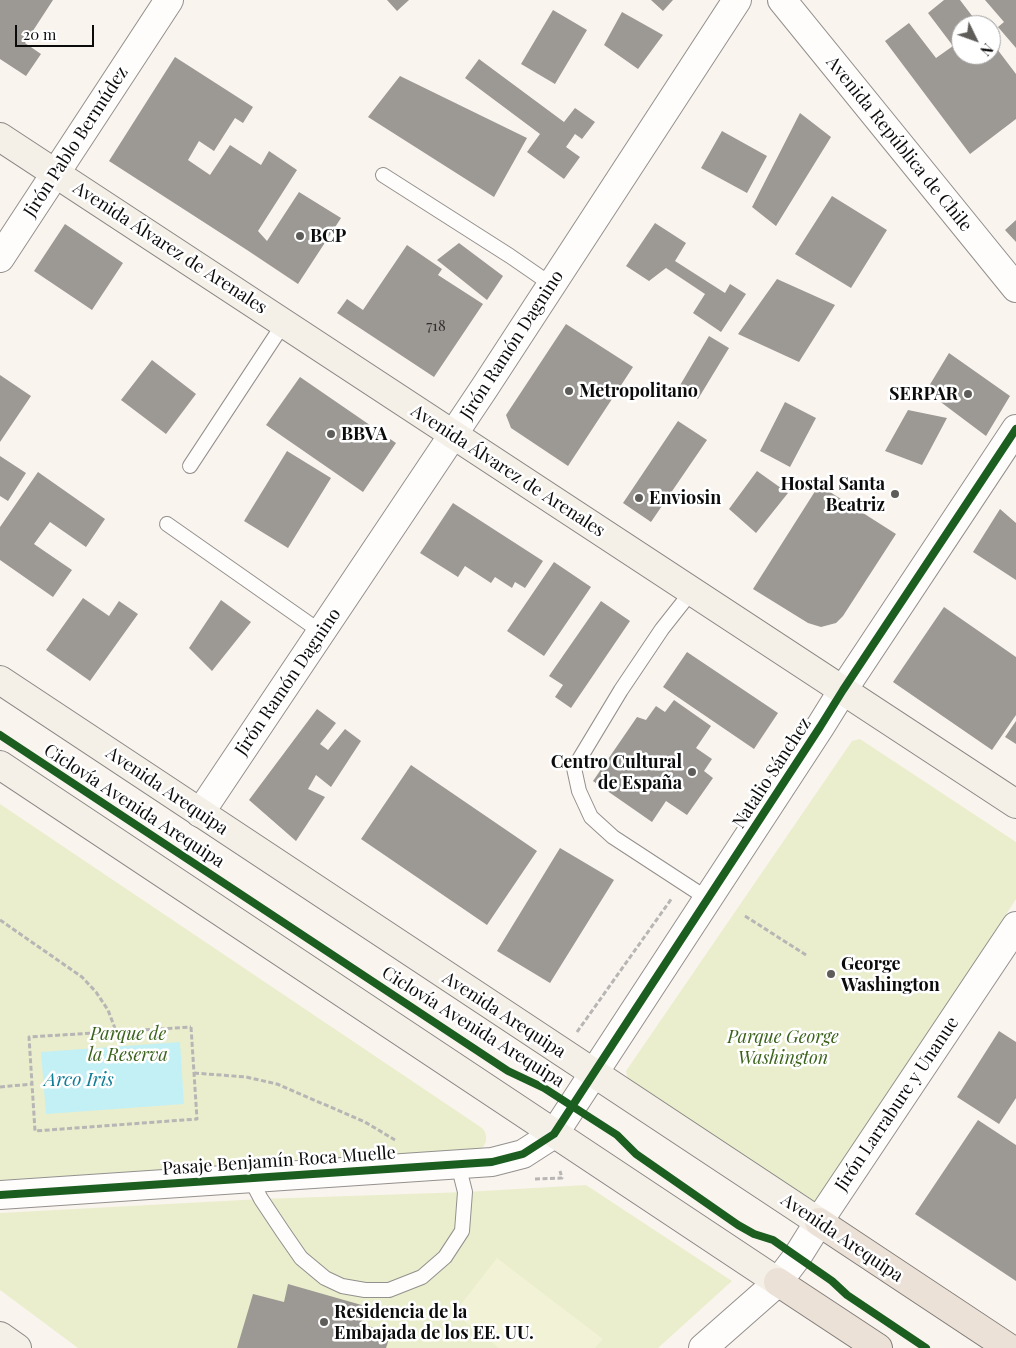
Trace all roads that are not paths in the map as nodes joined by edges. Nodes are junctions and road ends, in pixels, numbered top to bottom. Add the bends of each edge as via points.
1 (169, 0) edge
2 (737, 0) edge
3 (782, 0) edge
4 (0, 137) edge
5 (56, 173) junction
6 (383, 175) dead end
7 (0, 258) edge
8 (552, 285) junction
9 (1016, 288) edge
10 (284, 323) junction
11 (1016, 430) edge
12 (453, 434) junction
13 (190, 466) dead end
14 (166, 524) dead end
15 (692, 591) junction
16 (321, 632) junction
17 (0, 680) edge
18 (843, 690) junction
19 (0, 765) edge
20 (1016, 804) edge
21 (200, 813) junction
22 (708, 899) junction
23 (1016, 926) edge
24 (593, 1074) junction
25 (554, 1134) junction
26 (458, 1164) junction
27 (250, 1178) junction
28 (0, 1195) edge
29 (819, 1222) junction
30 (778, 1282) junction
31 (0, 1336) edge
32 (17, 1348) edge
33 (703, 1348) edge
34 (878, 1348) edge
35 (1009, 1348) edge

1 - 5 street, Jirón Pablo Bermúdez
2 - 8 street, Jirón Ramón Dagnino
3 - 9 street, Avenida República de Chile
4 - 5 main road, Avenida Álvarez de Arenales
5 - 7 street, Jirón Pablo Bermúdez
5 - 10 main road, Avenida Álvarez de Arenales
6 - 8 lane
8 - 12 street, Jirón Ramón Dagnino
10 - 12 main road, Avenida Álvarez de Arenales
10 - 13 lane
11 - 18 street, Natalio Sánchez
12 - 15 main road, Avenida Álvarez de Arenales
12 - 16 street, Jirón Ramón Dagnino
14 - 16 lane
15 - 18 main road, Avenida Álvarez de Arenales
15 - 22 lane via 621,690 574,768 579,791 591,817 613,837
16 - 21 street, Jirón Ramón Dagnino
17 - 21 main road, Avenida Arequipa
18 - 20 main road, Avenida Álvarez de Arenales
18 - 22 street, Natalio Sánchez
19 - 25 main road
21 - 24 main road, Avenida Arequipa
22 - 24 street, Natalio Sánchez
23 - 29 street, Jirón Larrabure y Unanue
24 - 25 street, Natalio Sánchez
24 - 29 main road, Avenida Arequipa
25 - 26 street, Pasaje Benjamín Roca Muelle via 523,1154 492,1162
25 - 30 main road
26 - 27 street, Pasaje Benjamín Roca Muelle
26 - 27 lane via 465,1192 462,1231 445,1257 422,1278 390,1290 342,1286 325,1278 301,1258
27 - 28 street, Pasaje Benjamín Roca Muelle
29 - 30 street, Jirón Larrabure y Unanue
29 - 35 main road, Avenida Arequipa
30 - 33 street, Jirón Larrabure y Unanue
30 - 34 main road
31 - 32 main road

